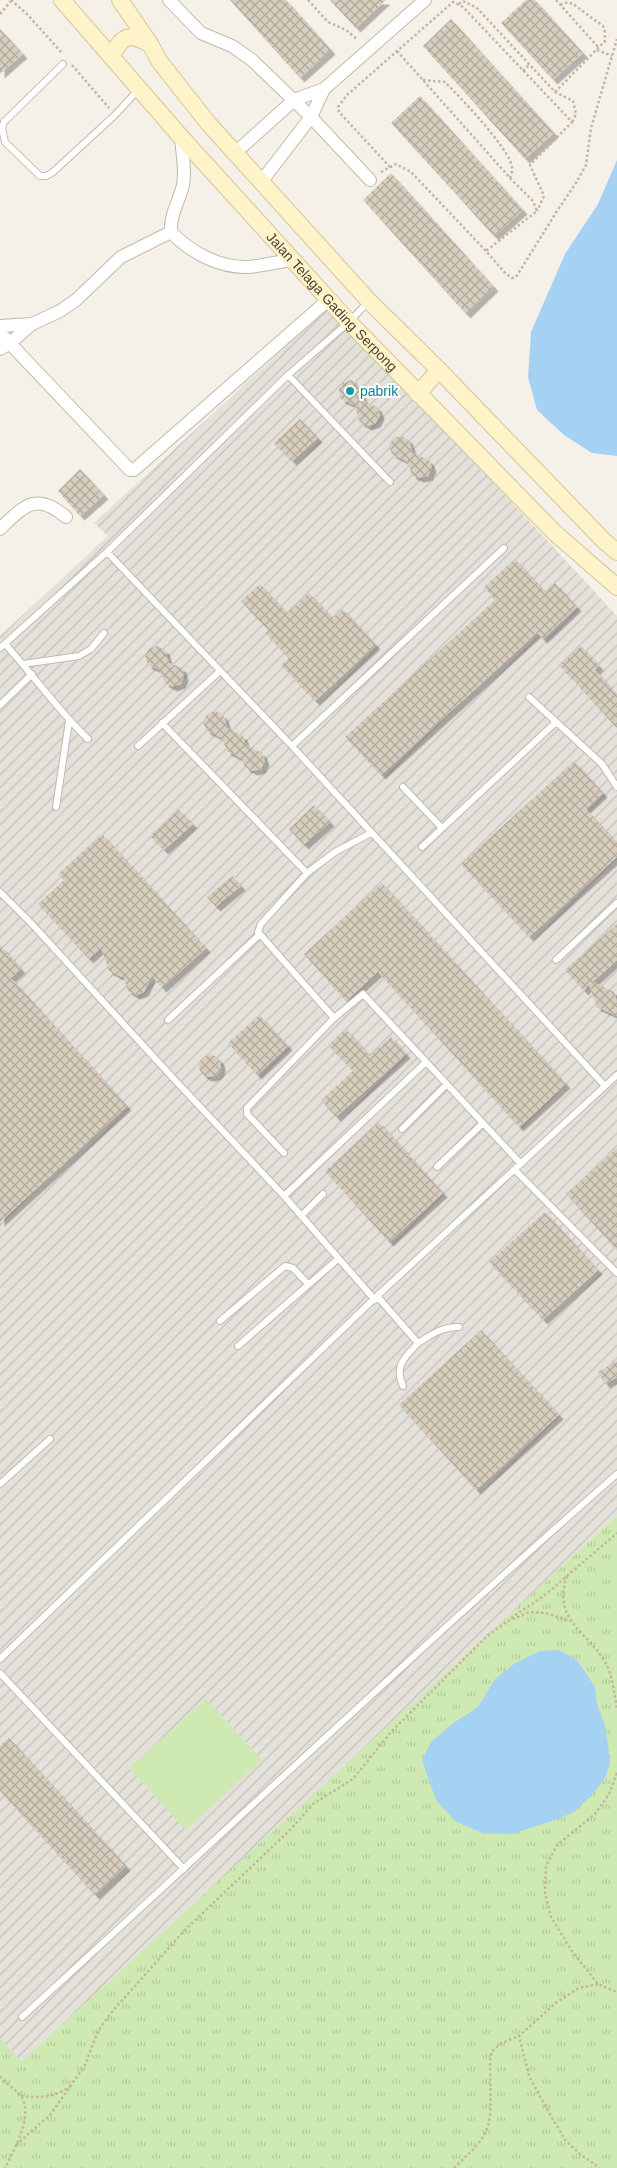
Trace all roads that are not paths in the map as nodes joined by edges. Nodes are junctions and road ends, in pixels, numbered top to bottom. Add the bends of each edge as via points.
1 (62, 0) edge
2 (120, 0) edge
3 (169, 0) edge
4 (425, 0) edge
5 (150, 44) junction
6 (112, 56) junction
7 (63, 64) dead end
8 (140, 88) junction
9 (324, 89) junction
10 (294, 100) junction
11 (311, 117) junction
12 (181, 137) junction
13 (235, 152) junction
14 (370, 180) road end
15 (261, 182) junction
16 (171, 232) junction
17 (291, 260) junction
18 (328, 300) junction
19 (369, 301) junction
20 (349, 322) junction
21 (32, 324) junction
22 (0, 326) edge
23 (0, 333) edge
24 (5, 346) edge
25 (439, 370) junction
26 (288, 375) junction
27 (418, 394) junction
28 (390, 482) dead end
29 (66, 517) dead end
30 (0, 529) edge
31 (504, 548) dead end
32 (107, 552) junction
33 (617, 552) edge
34 (617, 587) edge
35 (104, 633) dead end
36 (2, 646) edge
37 (23, 664) junction
38 (220, 671) junction
39 (32, 674) junction
40 (528, 696) dead end
41 (0, 705) edge
42 (69, 721) junction
43 (556, 722) junction
44 (162, 723) junction
45 (88, 739) dead end
46 (138, 746) dead end
47 (292, 746) junction
48 (403, 787) dead end
49 (617, 787) edge
50 (56, 807) dead end
51 (442, 828) junction
52 (371, 833) junction
53 (422, 847) dead end
54 (308, 873) junction
55 (0, 892) edge
56 (617, 903) edge
57 (259, 935) junction
58 (556, 960) dead end
59 (334, 1018) junction
60 (168, 1020) dead end
61 (426, 1062) junction
62 (617, 1075) edge
63 (446, 1085) junction
64 (605, 1086) junction
65 (483, 1122) junction
66 (402, 1130) dead end
67 (284, 1153) dead end
68 (521, 1164) junction
69 (437, 1166) dead end
70 (515, 1170) junction
71 (323, 1194) dead end
72 (284, 1196) junction
73 (301, 1216) junction
74 (338, 1259) junction
75 (617, 1273) edge
76 (308, 1284) junction
77 (376, 1298) junction
78 (220, 1321) dead end
79 (459, 1327) dead end
80 (418, 1343) junction
81 (238, 1346) dead end
82 (403, 1386) dead end
83 (50, 1439) dead end
84 (617, 1474) edge
85 (0, 1484) edge
86 (0, 1659) edge
87 (0, 1673) edge
88 (184, 1869) junction
89 (22, 2017) dead end

1 - 6 main road, Jalan Telaga Gading Serpong
2 - 5 main road, Jalan Telaga Gading Serpong
3 - 10 street via 201,33 232,46 252,60
4 - 9 street
5 - 6 main road via 136,36 128,37 122,40
5 - 13 main road, Jalan Telaga Gading Serpong via 178,86
6 - 8 main road, Jalan Telaga Gading Serpong
7 - 8 lane via 4,122 2,128 5,142 40,176 52,173
8 - 12 main road, Jalan Telaga Gading Serpong
9 - 10 street
9 - 11 street
10 - 11 street
10 - 13 street
11 - 14 street
11 - 15 street
12 - 16 street via 183,186 172,215
12 - 17 main road, Jalan Telaga Gading Serpong
13 - 15 main road, Jalan Telaga Gading Serpong
15 - 19 main road, Jalan Telaga Gading Serpong
16 - 17 street via 192,252 227,264 246,267
16 - 21 street via 121,257 76,300
17 - 18 main road, Jalan Telaga Gading Serpong
18 - 20 main road, Jalan Telaga Gading Serpong
18 - 24 street via 138,468 130,470
19 - 20 lane
19 - 25 main road, Jalan Telaga Gading Serpong
20 - 26 lane
20 - 27 main road, Jalan Telaga Gading Serpong
21 - 22 street
21 - 24 street
23 - 24 street
25 - 27 main road
25 - 33 main road, Jalan Telaga Gading Serpong
26 - 28 lane
26 - 32 lane
27 - 34 main road, Jalan Telaga Gading Serpong via 556,533
29 - 30 street via 53,506 38,502 26,507
31 - 47 lane
32 - 36 lane
32 - 38 lane
35 - 37 lane via 91,649 79,656
36 - 37 lane
37 - 39 lane
38 - 44 lane
38 - 47 lane
39 - 41 lane
39 - 42 lane
40 - 43 lane
42 - 45 lane
42 - 50 lane
43 - 49 lane via 602,764
43 - 51 lane
44 - 46 lane
44 - 54 lane
47 - 52 lane
48 - 51 lane
51 - 53 lane
52 - 54 lane via 335,852
52 - 64 lane
54 - 57 lane via 261,924
55 - 72 lane
56 - 58 lane
57 - 59 lane
57 - 60 lane
59 - 61 lane via 364,995
59 - 67 lane via 247,1110
61 - 63 lane
61 - 72 lane
62 - 64 lane
63 - 65 lane
63 - 66 lane
64 - 68 lane
65 - 68 lane
65 - 69 lane
68 - 70 lane
70 - 75 lane
70 - 77 lane
71 - 73 lane
72 - 73 lane
73 - 74 lane
74 - 76 lane
74 - 77 lane
76 - 78 lane via 293,1268 286,1266
76 - 81 lane
77 - 80 lane
77 - 86 lane
79 - 80 lane via 436,1331
80 - 82 lane via 399,1367
83 - 85 lane
84 - 88 lane via 498,1579
87 - 88 lane
88 - 89 lane

